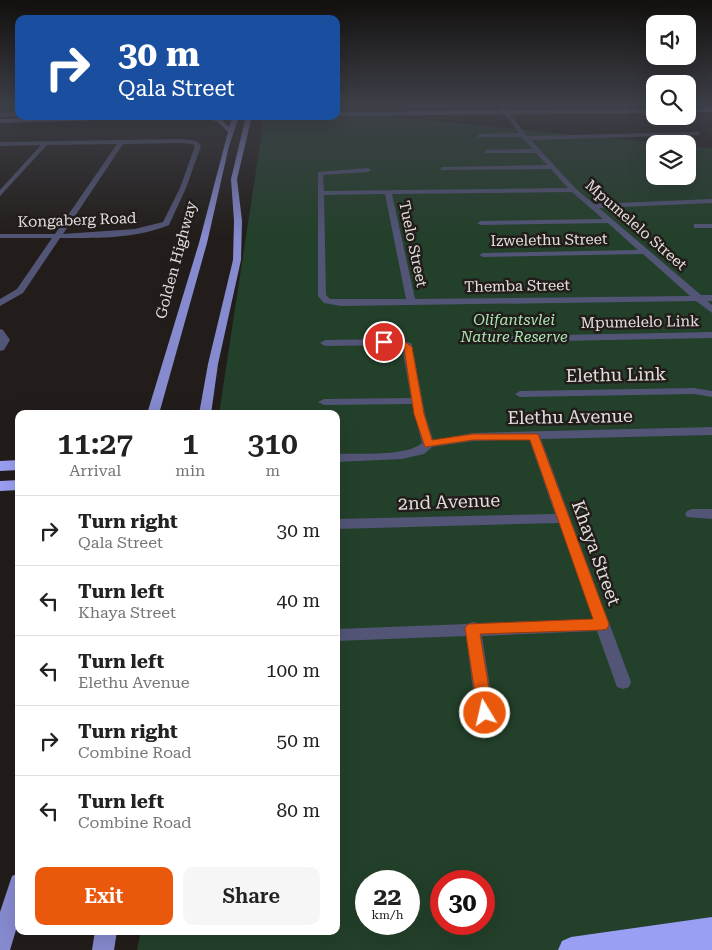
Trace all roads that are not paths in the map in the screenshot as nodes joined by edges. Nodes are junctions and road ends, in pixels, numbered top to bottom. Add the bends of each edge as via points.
1 (41, 148) edge
2 (117, 148) edge
3 (197, 148) edge
4 (226, 148) edge
5 (241, 148) edge
6 (536, 148) edge
7 (538, 151) junction
8 (486, 152) dead end
9 (552, 167) junction
10 (442, 169) dead end
11 (368, 170) dead end
12 (574, 190) junction
13 (388, 192) junction
14 (321, 193) junction
15 (0, 194) edge
16 (712, 201) edge
17 (593, 206) junction
18 (609, 221) junction
19 (480, 223) dead end
20 (697, 226) dead end
21 (712, 226) edge
22 (59, 235) junction
23 (0, 236) edge
24 (646, 252) junction
25 (483, 255) dead end
26 (696, 297) junction
27 (712, 298) edge
28 (411, 302) junction
29 (0, 303) edge
30 (712, 310) edge
31 (0, 332) edge
32 (712, 335) edge
33 (508, 339) dead end
34 (325, 343) dead end
35 (0, 348) edge
36 (520, 394) dead end
37 (712, 394) edge
38 (417, 401) junction
39 (324, 402) dead end
40 (154, 410) edge
41 (206, 410) edge
42 (712, 431) edge
43 (534, 436) junction
44 (428, 444) junction
45 (340, 458) edge
46 (15, 465) edge
47 (0, 466) edge
48 (15, 485) edge
49 (0, 486) edge
50 (692, 514) dead end
51 (712, 514) edge
52 (564, 518) junction
53 (340, 524) edge
54 (602, 624) junction
55 (472, 628) junction
56 (340, 635) edge
57 (623, 682) dead end
58 (485, 713) dead end
59 (15, 895) edge
60 (712, 930) edge
61 (105, 935) edge
62 (712, 939) edge
63 (0, 948) edge
64 (103, 950) edge
65 (571, 950) edge
66 (662, 950) edge

1 - 15 street
2 - 22 street
3 - 22 street, Kongaberg Road via 166,223 139,232
4 - 40 main road, Golden Highway
5 - 41 main road via 234,179 238,221 235,269
6 - 7 street, Mpumelelo Street
7 - 8 street
7 - 9 street, Mpumelelo Street
9 - 10 street
9 - 12 street, Mpumelelo Street
11 - 14 street via 321,172
12 - 13 street, Tuelo Street
12 - 17 street, Mpumelelo Street
13 - 14 street, Tuelo Street
13 - 28 street, Tuelo Street
14 - 28 street, Themba Street via 322,299 336,303
16 - 17 street
17 - 18 street, Mpumelelo Street
18 - 19 street
18 - 24 street, Mpumelelo Street
20 - 21 street
22 - 23 street, Kongaberg Road
22 - 29 street via 20,291
24 - 25 street, Izwelethu Street
24 - 26 street, Mpumelelo Street
26 - 27 street, Themba Street
26 - 28 street, Themba Street
26 - 30 street, Mpumelelo Street
31 - 35 street via 5,340
32 - 33 street, Mpumelelo Link
34 - 38 street via 405,344
36 - 37 street, Elethu Link via 694,391
38 - 39 street
38 - 44 street
42 - 43 street, Elethu Avenue
43 - 44 street, Elethu Avenue via 473,437
43 - 52 street, Khaya Street
44 - 45 street, Elethu Avenue via 420,451 402,455
46 - 47 highway
48 - 49 highway
50 - 51 street
52 - 53 street, 2nd Avenue
52 - 54 street, Khaya Street
54 - 55 street
54 - 57 street, Khaya Street
55 - 56 street
55 - 58 street
59 - 63 main road
60 - 65 highway
61 - 64 main road
62 - 66 highway

